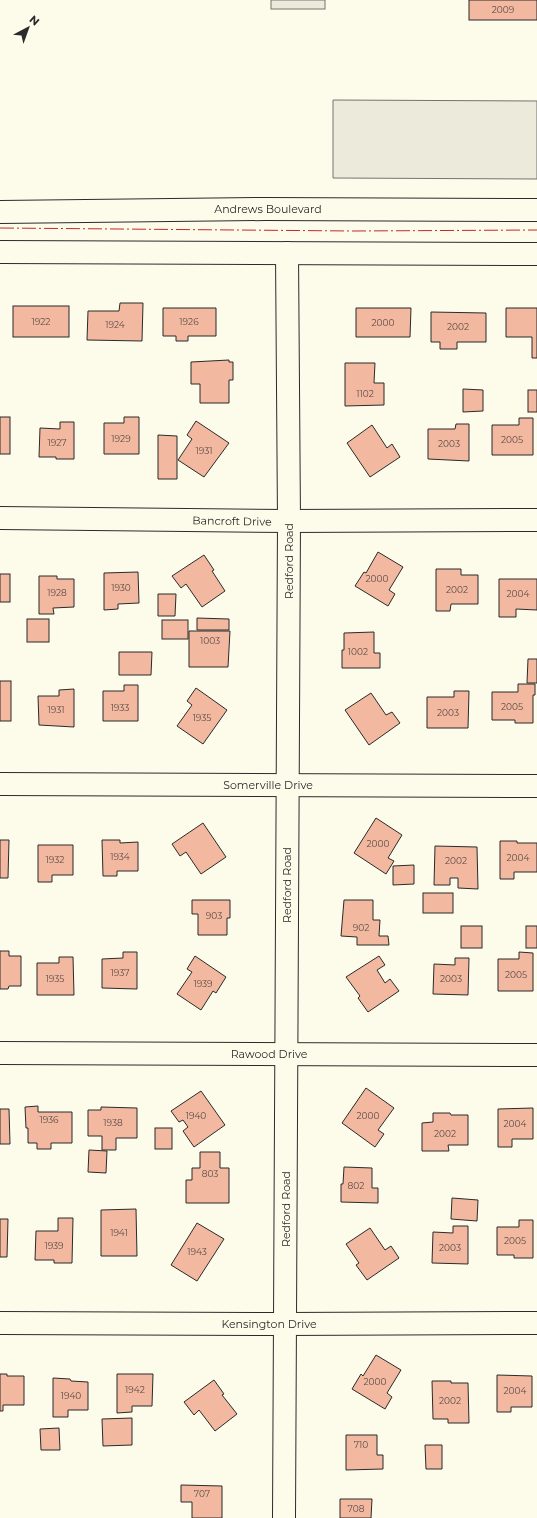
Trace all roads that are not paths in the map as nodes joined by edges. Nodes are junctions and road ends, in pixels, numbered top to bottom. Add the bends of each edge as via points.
1 (537, 210) edge
2 (0, 212) edge
3 (0, 252) edge
4 (286, 253) junction
5 (537, 254) edge
6 (0, 518) edge
7 (537, 520) edge
8 (289, 521) junction
9 (0, 784) edge
10 (287, 786) junction
11 (537, 786) edge
12 (0, 1053) edge
13 (286, 1054) junction
14 (537, 1056) edge
15 (537, 1322) edge
16 (0, 1323) edge
17 (285, 1324) junction
18 (284, 1518) edge

1 - 2 street, Andrews Boulevard via 262,209
3 - 4 street
4 - 5 street
4 - 8 street, Redford Road
6 - 8 street, Bancroft Drive
7 - 8 street, Bancroft Drive
8 - 10 street, Redford Road
9 - 10 street, Somerville Drive
10 - 11 street, Somerville Drive
10 - 13 street, Redford Road
12 - 13 street, Rawood Drive
13 - 14 street, Rawood Drive
13 - 17 street, Redford Road
15 - 17 street, Kensington Drive
16 - 17 street, Kensington Drive
17 - 18 street, Redford Road

